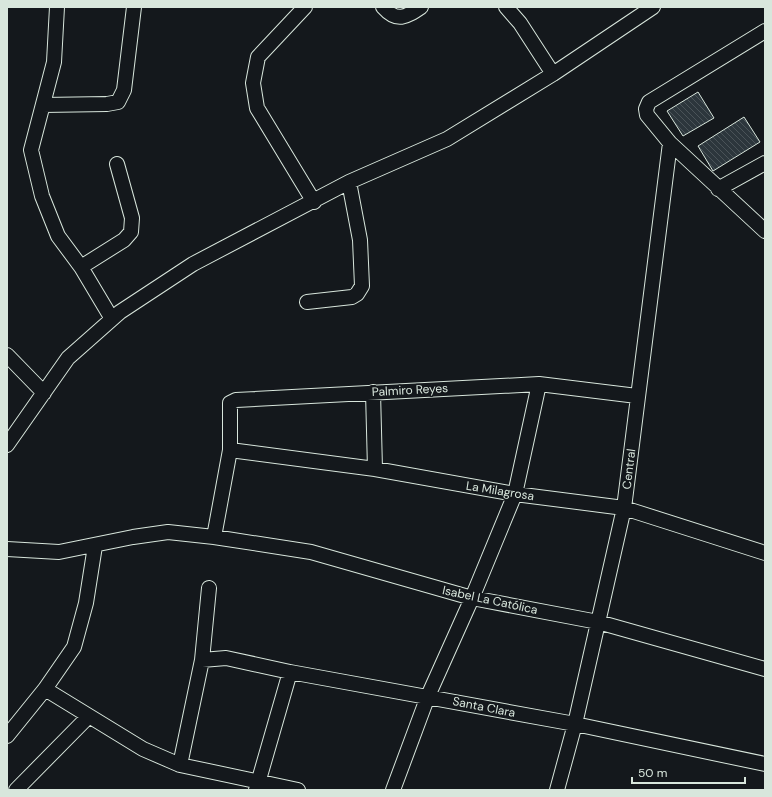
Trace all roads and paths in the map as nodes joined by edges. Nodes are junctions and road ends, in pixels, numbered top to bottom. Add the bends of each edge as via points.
1 (57, 7) edge
2 (134, 7) edge
3 (305, 7) edge
4 (383, 7) edge
5 (420, 7) edge
6 (506, 7) edge
7 (653, 7) edge
8 (765, 32) edge
9 (553, 74) junction
10 (43, 105) junction
11 (670, 143) junction
12 (765, 163) edge
13 (117, 164) dead end
14 (349, 182) junction
15 (718, 190) junction
16 (314, 202) junction
17 (765, 231) edge
18 (81, 267) junction
19 (307, 302) dead end
20 (112, 319) junction
21 (7, 355) edge
22 (539, 384) junction
23 (373, 392) junction
24 (44, 393) junction
25 (637, 396) junction
26 (7, 445) edge
27 (230, 450) junction
28 (375, 469) junction
29 (515, 494) junction
30 (624, 508) junction
31 (214, 537) junction
32 (94, 546) junction
33 (7, 548) edge
34 (765, 553) edge
35 (209, 588) dead end
36 (472, 598) junction
37 (598, 622) junction
38 (202, 660) junction
39 (765, 669) edge
40 (290, 672) junction
41 (45, 690) junction
42 (428, 696) junction
43 (88, 717) junction
44 (575, 724) junction
45 (7, 736) edge
46 (765, 764) edge
47 (180, 765) junction
48 (257, 786) edge
49 (16, 790) edge
50 (298, 790) edge
51 (393, 790) edge
52 (557, 790) edge

1 - 10 street via 54,62
2 - 10 street via 124,90 118,102
3 - 16 street via 258,57 253,83 257,108
4 - 5 street via 396,17 406,17
6 - 9 street via 520,23
7 - 9 street
8 - 11 street via 649,102 647,114
9 - 14 street via 447,139
10 - 18 street via 31,150 42,196 58,236
11 - 15 street
11 - 25 street, Central
12 - 15 street
13 - 18 street via 132,218 131,232 124,240
14 - 16 street
14 - 19 street via 360,240 362,286 352,297
15 - 17 street
16 - 20 street via 193,264
18 - 20 street
20 - 24 street via 68,358
21 - 24 street
22 - 23 street, Palmiro Reyes
22 - 25 street, Palmiro Reyes
22 - 29 street
23 - 27 street, Palmiro Reyes via 236,400 230,403
23 - 28 street
24 - 26 street
25 - 30 street, Central
27 - 28 street, La Milagrosa
27 - 31 street
28 - 29 street, La Milagrosa
29 - 30 street, La Milagrosa
29 - 36 street
30 - 34 street, La Milagrosa
30 - 37 street, Central
31 - 32 street, Isabel La Católica via 168,532
31 - 36 street, Isabel La Católica via 311,552
32 - 33 street, Isabel La Católica via 59,552
32 - 41 street via 86,603 74,646
35 - 38 street
36 - 37 street, Isabel La Católica
36 - 42 street
37 - 39 street, Isabel La Católica
37 - 44 street, Central
38 - 40 street, Santa Clara via 226,658
38 - 47 street
40 - 42 street, Santa Clara
40 - 48 street
41 - 43 street
41 - 45 street
42 - 44 street, Santa Clara
42 - 51 street
43 - 47 street via 143,749
43 - 49 street
44 - 46 street, Santa Clara
44 - 52 street, Central
47 - 48 street
48 - 50 street

